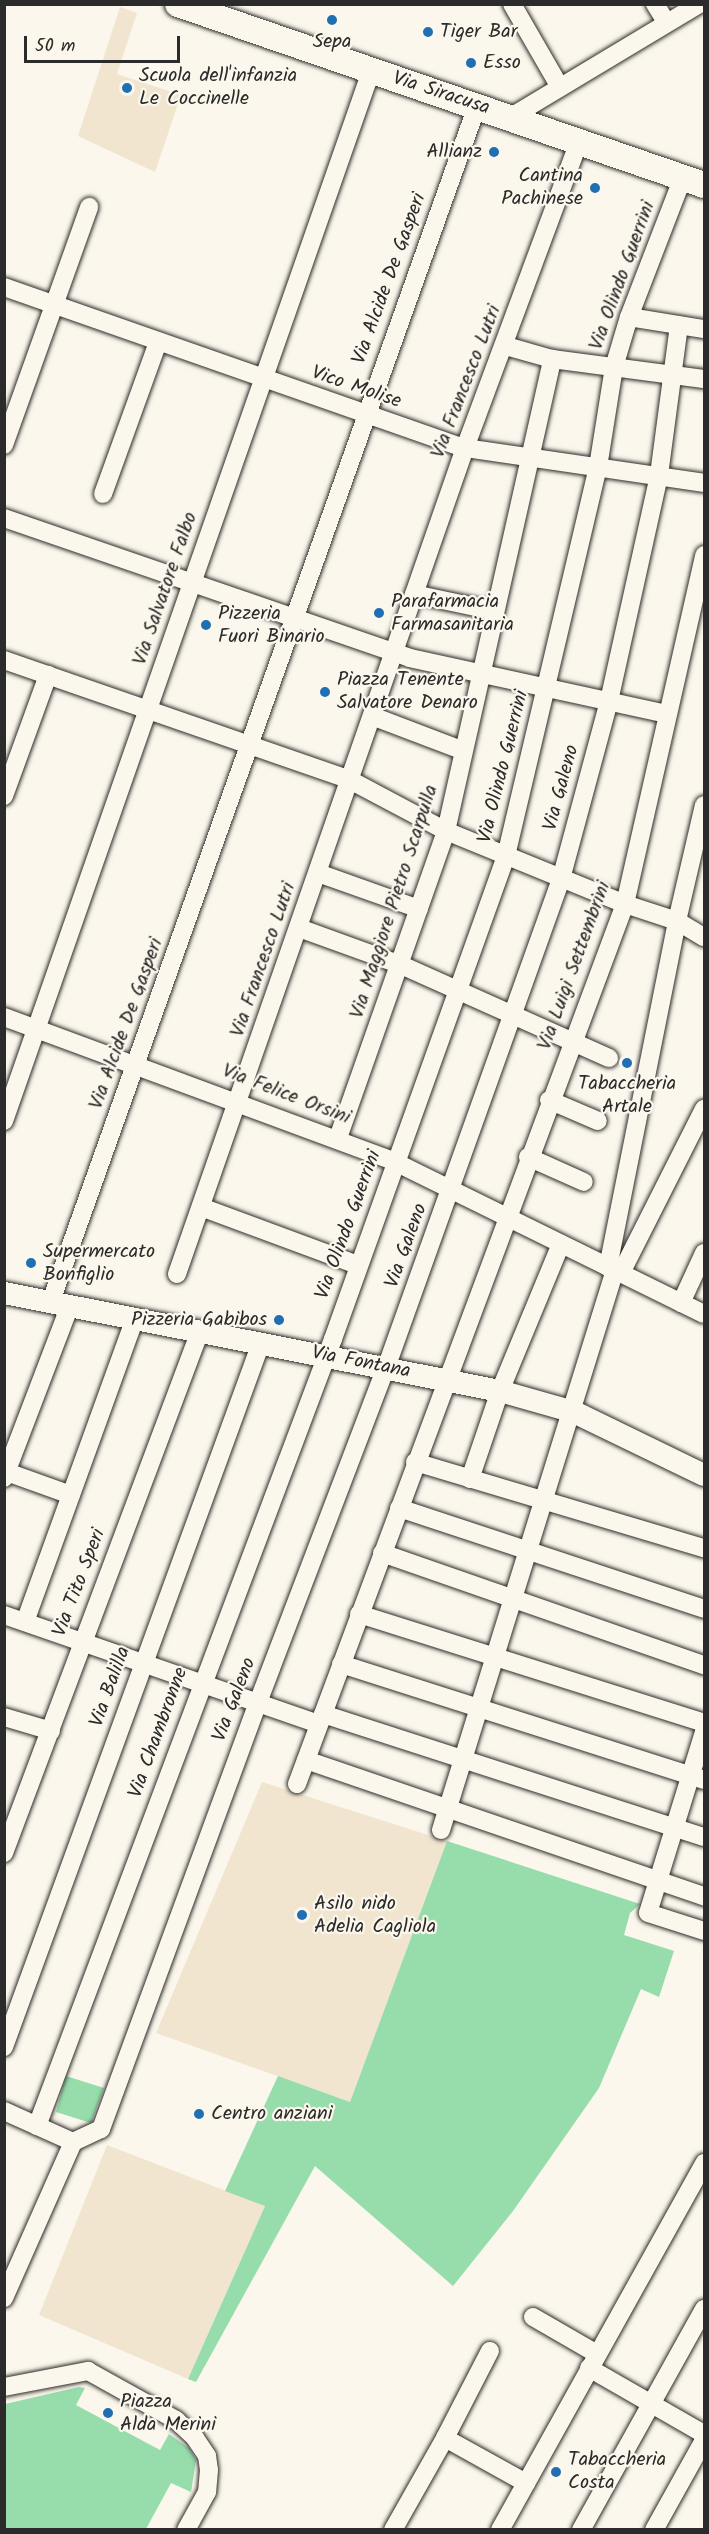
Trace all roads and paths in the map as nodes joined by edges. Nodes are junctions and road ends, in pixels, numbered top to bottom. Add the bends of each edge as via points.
1 (178, 4) edge
2 (512, 4) edge
3 (656, 4) edge
4 (699, 4) edge
5 (215, 11) edge
6 (667, 23) junction
7 (371, 71) junction
8 (561, 87) junction
9 (477, 106) junction
10 (511, 117) junction
11 (579, 141) junction
12 (694, 181) edge
13 (89, 207) dead end
14 (4, 287) edge
15 (55, 305) junction
16 (628, 317) junction
17 (679, 325) junction
18 (705, 328) edge
19 (158, 342) junction
20 (506, 346) junction
21 (552, 359) junction
22 (615, 367) junction
23 (674, 375) junction
24 (262, 379) junction
25 (705, 379) edge
26 (364, 415) junction
27 (4, 445) edge
28 (465, 448) junction
29 (530, 456) junction
30 (598, 467) junction
31 (659, 476) junction
32 (705, 483) edge
33 (103, 494) dead end
34 (4, 518) edge
35 (705, 555) edge
36 (192, 584) junction
37 (414, 594) junction
38 (494, 610) junction
39 (290, 613) junction
40 (401, 650) junction
41 (4, 660) edge
42 (483, 674) junction
43 (48, 675) junction
44 (547, 688) junction
45 (609, 701) junction
46 (148, 711) junction
47 (666, 714) junction
48 (372, 716) junction
49 (242, 748) junction
50 (464, 751) junction
51 (353, 788) junction
52 (4, 796) edge
53 (705, 805) edge
54 (446, 831) junction
55 (506, 856) junction
56 (318, 873) junction
57 (561, 879) junction
58 (625, 904) junction
59 (419, 909) junction
60 (677, 921) junction
61 (299, 928) junction
62 (705, 936) edge
63 (401, 965) junction
64 (458, 990) junction
65 (515, 1016) junction
66 (4, 1017) edge
67 (38, 1028) junction
68 (571, 1041) junction
69 (609, 1058) dead end
70 (138, 1064) junction
71 (549, 1100) junction
72 (240, 1101) junction
73 (705, 1109) edge
74 (4, 1121) edge
75 (597, 1122) dead end
76 (338, 1138) junction
77 (528, 1157) junction
78 (395, 1162) junction
79 (584, 1182) dead end
80 (451, 1188) junction
81 (201, 1207) junction
82 (506, 1216) junction
83 (561, 1244) junction
84 (705, 1253) edge
85 (358, 1265) junction
86 (615, 1270) junction
87 (177, 1274) dead end
88 (4, 1293) edge
89 (60, 1303) junction
90 (681, 1303) junction
91 (705, 1314) edge
92 (135, 1318) junction
93 (200, 1331) junction
94 (261, 1343) junction
95 (324, 1355) junction
96 (387, 1368) junction
97 (446, 1380) junction
98 (500, 1391) junction
99 (574, 1412) junction
100 (415, 1462) junction
101 (5, 1473) edge
102 (705, 1475) edge
103 (470, 1479) junction
104 (71, 1495) junction
105 (546, 1501) junction
106 (399, 1508) junction
107 (705, 1548) edge
108 (530, 1550) junction
109 (382, 1553) junction
110 (515, 1598) junction
111 (705, 1609) edge
112 (360, 1614) junction
113 (4, 1615) edge
114 (25, 1622) junction
115 (82, 1641) junction
116 (496, 1657) junction
117 (144, 1664) junction
118 (341, 1664) junction
119 (705, 1665) edge
120 (201, 1685) junction
121 (256, 1705) junction
122 (480, 1708) junction
123 (4, 1717) edge
124 (321, 1719) junction
125 (705, 1723) edge
126 (51, 1731) junction
127 (705, 1732) edge
128 (464, 1758) junction
129 (306, 1760) junction
130 (698, 1778) edge
131 (297, 1785) dead end
132 (448, 1809) junction
133 (675, 1828) junction
134 (441, 1830) dead end
135 (705, 1837) edge
136 (4, 1853) edge
137 (658, 1881) junction
138 (705, 1896) edge
139 (705, 1931) edge
140 (4, 2047) edge
141 (4, 2111) edge
142 (37, 2126) junction
143 (73, 2142) junction
144 (705, 2163) edge
145 (4, 2298) edge
146 (705, 2309) edge
147 (533, 2317) dead end
148 (490, 2351) dead end
149 (593, 2361) junction
150 (4, 2387) edge
151 (652, 2404) junction
152 (705, 2434) edge
153 (445, 2438) junction
154 (705, 2440) edge
155 (526, 2483) junction
156 (186, 2529) edge
157 (393, 2529) edge
158 (500, 2529) edge
159 (581, 2529) edge
160 (654, 2529) edge

1 - 5 main road, Via Siracusa
2 - 8 street
3 - 6 street
4 - 6 street
5 - 7 main road, Via Siracusa
6 - 8 street
7 - 9 main road, Via Siracusa
7 - 24 street, Via Salvatore Falbo
8 - 10 street
9 - 10 main road, Via Siracusa
9 - 26 street, Via Alcide De Gasperi
10 - 11 main road, Via Siracusa
11 - 12 main road, Via Siracusa
11 - 20 street, Via Francesco Lutri
12 - 16 street, Via Olindo Guerrini
13 - 15 street
14 - 15 street, Vico Molise
15 - 19 street, Vico Molise
15 - 27 street
16 - 17 street
16 - 22 street, Via Olindo Guerrini
17 - 18 street
17 - 23 street, Via Galeno
19 - 24 street, Vico Molise
19 - 33 street
20 - 21 street
20 - 28 street, Via Francesco Lutri
21 - 22 street
21 - 29 street, Via Maggiore Pietro Scarpulla
22 - 23 street
22 - 30 street, Via Olindo Guerrini
23 - 25 street
23 - 31 street, Via Galeno
24 - 26 street, Vico Molise
24 - 36 street, Via Salvatore Falbo
26 - 28 street, Vico Molise
26 - 39 street, Via Alcide De Gasperi
28 - 29 street, Vico Molise
28 - 37 street, Via Francesco Lutri
29 - 30 street, Vico Molise
29 - 38 street, Via Maggiore Pietro Scarpulla
30 - 31 street, Vico Molise
30 - 44 street, Via Olindo Guerrini
31 - 32 street, Vico Molise
31 - 45 street, Via Galeno
34 - 36 street
35 - 47 street, Via Luigi Settembrini
36 - 39 street
36 - 46 street, Via Salvatore Falbo
37 - 38 street
37 - 40 street, Via Francesco Lutri
38 - 42 street, Via Maggiore Pietro Scarpulla
39 - 40 street
39 - 49 street, Via Alcide De Gasperi
40 - 42 street
40 - 48 street, Via Francesco Lutri
41 - 43 street
42 - 44 street
42 - 50 street, Via Maggiore Pietro Scarpulla
43 - 46 street
43 - 52 street
44 - 45 street
44 - 55 street, Via Olindo Guerrini
45 - 47 street
45 - 57 street, Via Galeno
46 - 49 street
46 - 67 street, Via Salvatore Falbo
47 - 58 street, Via Luigi Settembrini
48 - 50 street
48 - 51 street, Via Francesco Lutri
49 - 51 street
49 - 70 street, Via Alcide De Gasperi
50 - 54 street, Via Maggiore Pietro Scarpulla
51 - 54 street
51 - 56 street, Via Francesco Lutri
53 - 60 street
54 - 55 street
54 - 59 street, Via Maggiore Pietro Scarpulla
55 - 57 street
55 - 64 street, Via Olindo Guerrini
56 - 59 street
56 - 61 street, Via Francesco Lutri
57 - 58 street
57 - 65 street, Via Galeno
58 - 60 street
58 - 68 street, Via Luigi Settembrini
59 - 63 street, Via Maggiore Pietro Scarpulla
60 - 62 street
60 - 86 street
61 - 63 street
61 - 72 street, Via Francesco Lutri
63 - 64 street
63 - 76 street, Via Maggiore Pietro Scarpulla
64 - 65 street
64 - 78 street, Via Olindo Guerrini
65 - 68 street
65 - 80 street, Via Galeno
66 - 67 street, Via Felice Orsini
67 - 70 street, Via Felice Orsini
67 - 74 street, Via Salvatore Falbo
68 - 69 street
68 - 71 street, Via Luigi Settembrini
70 - 72 street, Via Felice Orsini
70 - 89 street, Via Alcide De Gasperi
71 - 75 street
71 - 77 street, Via Luigi Settembrini
72 - 76 street, Via Felice Orsini
72 - 81 street, Via Francesco Lutri
73 - 86 street
76 - 78 street, Via Felice Orsini
77 - 79 street
77 - 82 street, Via Luigi Settembrini
78 - 80 street, Via Felice Orsini
78 - 85 street, Via Olindo Guerrini
80 - 82 street, Via Felice Orsini
80 - 96 street, Via Galeno
81 - 85 street
81 - 87 street, Via Francesco Lutri
82 - 83 street, Via Felice Orsini
82 - 97 street, Via Luigi Settembrini
83 - 86 street, Via Felice Orsini
83 - 98 street
84 - 90 street
85 - 95 street, Via Olindo Guerrini
86 - 90 street, Via Felice Orsini
86 - 99 street
88 - 89 street, Via Fontana
89 - 92 street, Via Fontana
89 - 101 street, Via Alcide De Gasperi
90 - 91 street, Via Felice Orsini
92 - 93 street, Via Fontana
92 - 104 street
93 - 94 street, Via Fontana
93 - 115 street, Via Tito Speri
94 - 95 street, Via Fontana
94 - 117 street, Via Balilla
95 - 96 street, Via Fontana
95 - 120 street, Via Chambronne
96 - 97 street, Via Fontana
96 - 121 street, Via Galeno
97 - 98 street, Via Fontana
97 - 100 street, Via Luigi Settembrini
98 - 99 street, Via Fontana
98 - 103 street
99 - 102 street, Via Fontana
99 - 105 street
100 - 103 street
100 - 106 street, Via Luigi Settembrini
101 - 104 street
103 - 105 street
104 - 114 street
105 - 107 street
105 - 108 street
106 - 108 street
106 - 109 street, Via Luigi Settembrini
108 - 110 street
108 - 111 street
109 - 110 street
109 - 112 street, Via Luigi Settembrini
110 - 116 street
110 - 119 street
112 - 116 street
112 - 118 street, Via Luigi Settembrini
113 - 114 street
114 - 115 street
115 - 117 street
115 - 126 street, Via Tito Speri
116 - 122 street
116 - 125 street
117 - 120 street
117 - 140 street, Via Balilla
118 - 122 street
118 - 124 street, Via Luigi Settembrini
120 - 121 street
120 - 142 street, Via Chambronne
121 - 124 street
121 - 143 street, Via Galeno via 101,2129
122 - 128 street
122 - 130 street
123 - 126 street
124 - 128 street
124 - 129 street, Via Luigi Settembrini
126 - 136 street, Via Tito Speri
127 - 130 street
128 - 132 street
128 - 133 street
129 - 131 street, Via Luigi Settembrini
129 - 132 street
130 - 133 street
132 - 134 street
132 - 137 street
133 - 135 street
133 - 137 street
137 - 138 street
137 - 139 street via 648,1913
141 - 142 street
142 - 143 street
143 - 145 street
144 - 149 street
146 - 151 street
147 - 149 street
148 - 153 street
149 - 151 street
149 - 155 street
150 - 156 street via 88,2371 176,2420 207,2456 209,2470 207,2493
151 - 152 street
151 - 159 street
153 - 155 street
153 - 157 street
154 - 160 street
155 - 158 street

